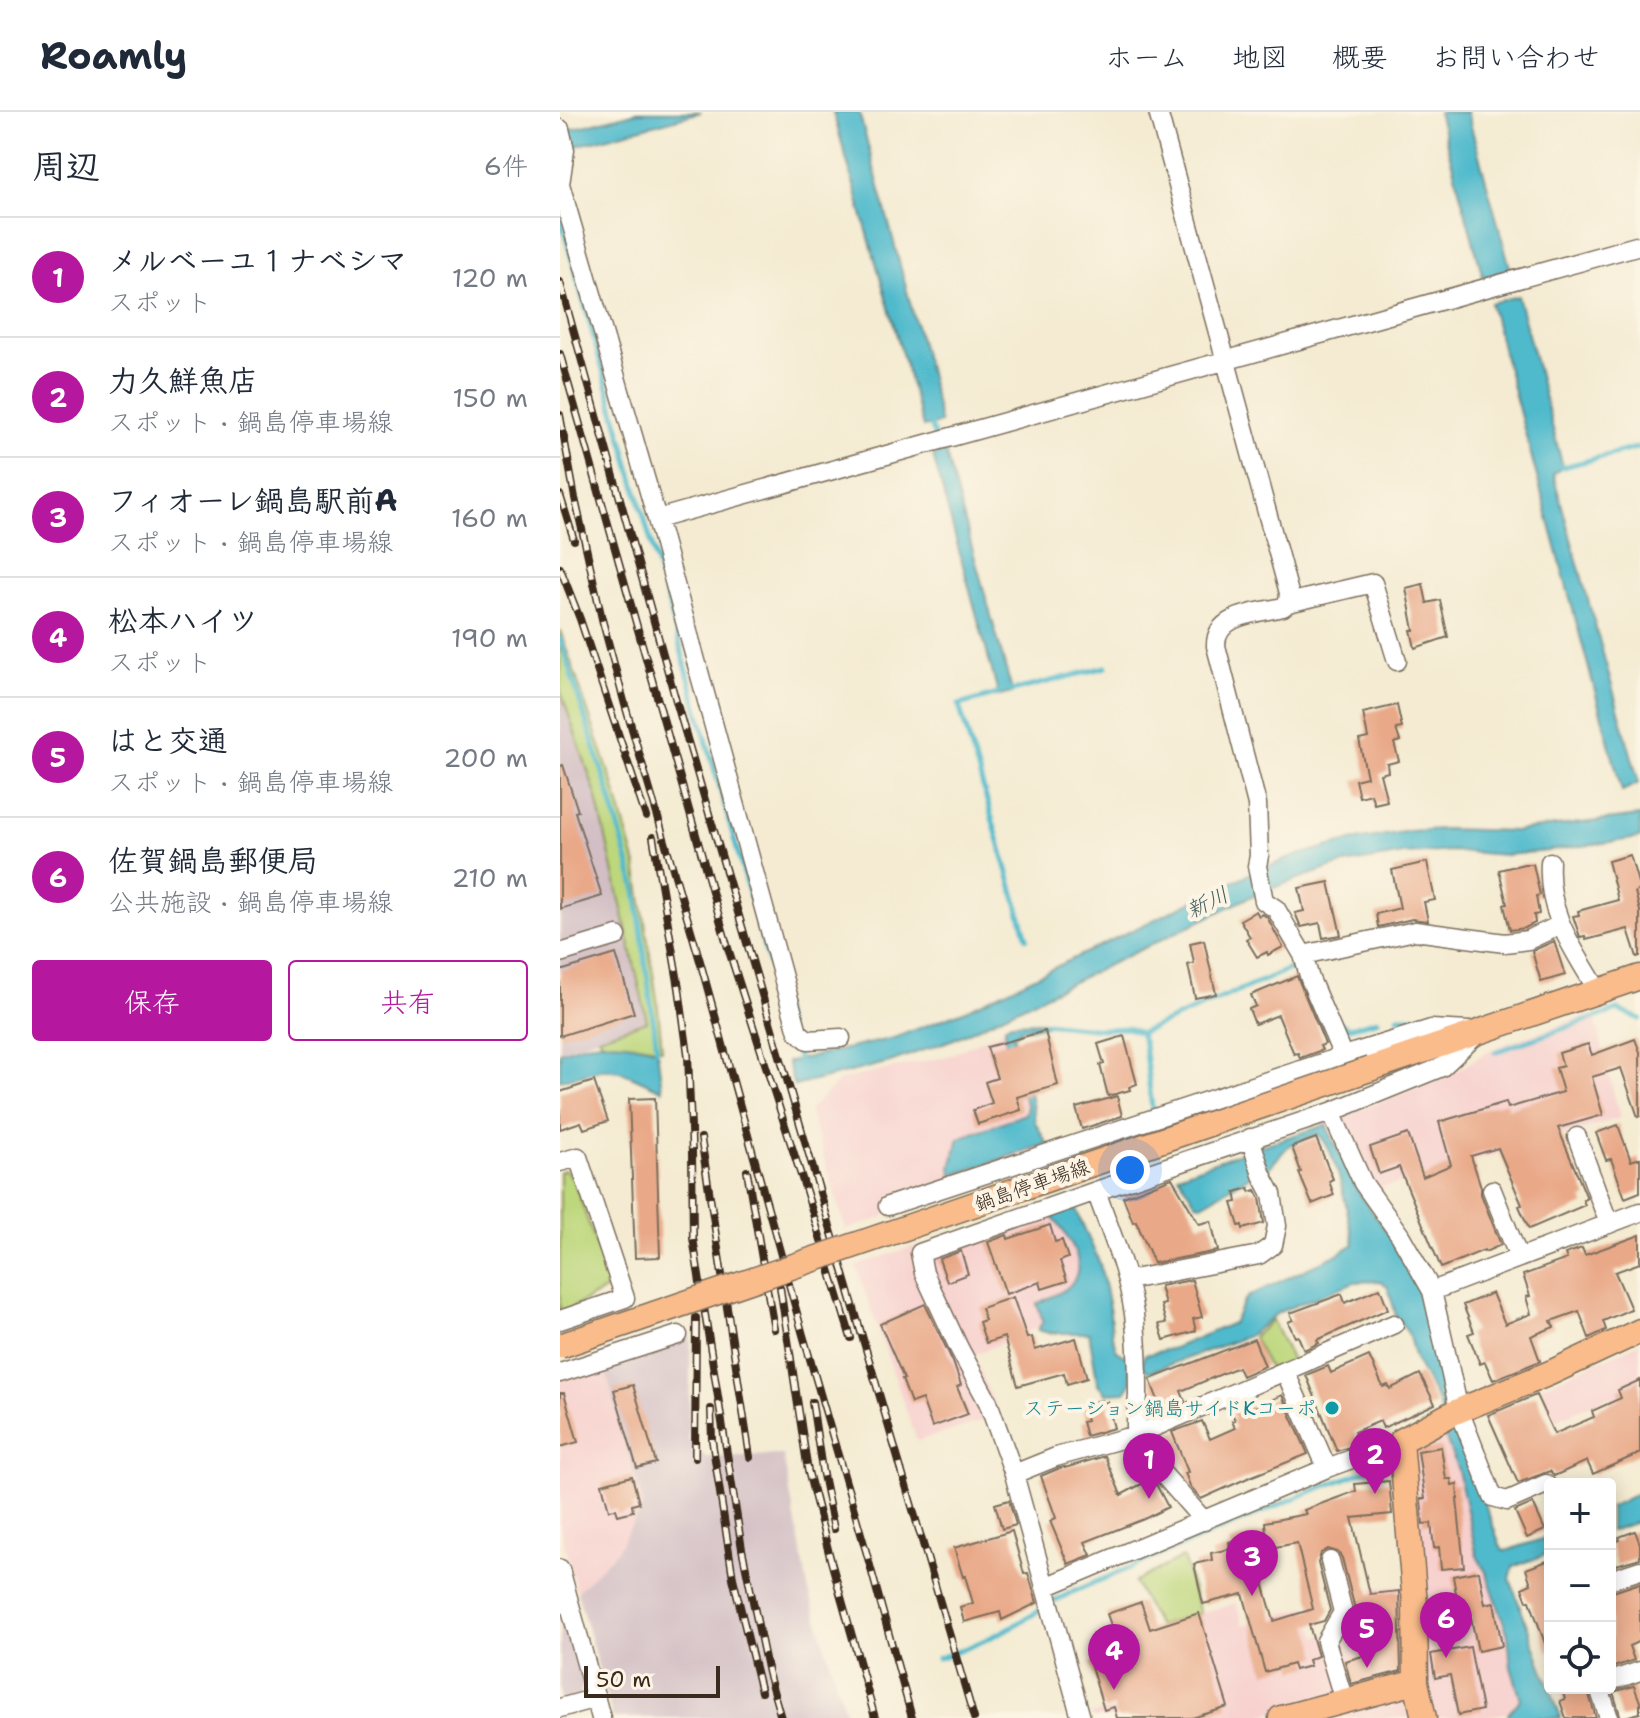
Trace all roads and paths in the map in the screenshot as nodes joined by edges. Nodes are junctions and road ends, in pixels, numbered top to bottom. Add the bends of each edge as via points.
1 (1158, 112) edge
2 (560, 129) edge
3 (1640, 245) edge
4 (1226, 362) junction
5 (657, 519) junction
6 (1288, 603) junction
7 (1397, 661) dead end
8 (1550, 862) dead end
9 (1560, 925) junction
10 (617, 936) dead end
11 (560, 953) edge
12 (1303, 955) junction
13 (1640, 977) edge
14 (1598, 991) junction
15 (1479, 1032) junction
16 (841, 1038) dead end
17 (1343, 1056) junction
18 (1331, 1112) junction
19 (1577, 1137) dead end
20 (1251, 1141) junction
21 (560, 1162) edge
22 (1492, 1190) dead end
23 (1096, 1191) junction
24 (888, 1206) dead end
25 (1640, 1212) edge
26 (1609, 1224) junction
27 (1519, 1258) junction
28 (1128, 1280) junction
29 (1432, 1291) junction
30 (560, 1320) edge
31 (1394, 1324) dead end
32 (1640, 1331) edge
33 (678, 1335) dead end
34 (560, 1346) edge
35 (1285, 1371) junction
36 (560, 1373) edge
37 (1450, 1414) junction
38 (1136, 1435) junction
39 (1401, 1441) junction
40 (1327, 1468) junction
41 (1014, 1474) junction
42 (1544, 1485) edge
43 (1204, 1521) junction
44 (1330, 1561) dead end
45 (560, 1569) edge
46 (1640, 1570) edge
47 (1616, 1578) edge
48 (1049, 1598) junction
49 (1640, 1671) edge
50 (1616, 1679) edge
51 (1416, 1682) junction
52 (1601, 1694) edge
53 (596, 1698) junction
54 (1344, 1701) junction
55 (560, 1708) edge
56 (601, 1718) edge
57 (1081, 1718) edge
58 (1281, 1718) edge
59 (1424, 1718) edge
60 (1609, 1718) edge

1 - 4 street
2 - 5 street via 565,150 560,184
3 - 4 street
4 - 5 street
4 - 6 street
5 - 16 street via 798,1032 808,1040
6 - 7 street via 1373,583
6 - 12 street via 1223,624 1216,646 1257,804 1257,866 1264,901 1276,909
8 - 9 street via 1552,901
9 - 12 street via 1528,940 1505,943 1415,931
9 - 14 street
10 - 11 street
12 - 17 street
13 - 14 main road, 鍋島停車場線
14 - 15 main road, 鍋島停車場線
15 - 17 street via 1431,1029
15 - 18 street via 1442,1067
15 - 34 main road, 鍋島停車場線, bridge
17 - 24 street
18 - 20 street
18 - 29 street via 1363,1183
19 - 26 street
20 - 23 street
20 - 28 street via 1272,1194 1277,1226 1273,1245 1259,1255
21 - 30 street via 578,1157 625,1298
22 - 27 street
23 - 28 street
23 - 41 street via 920,1253 924,1273 988,1402
25 - 26 street
26 - 27 street
27 - 29 street
28 - 38 street via 1134,1316
29 - 37 street
31 - 35 street
32 - 37 main road
33 - 36 street
35 - 38 street
35 - 40 street
37 - 39 main road
37 - 42 street via 1493,1497 1507,1501
38 - 41 street
38 - 43 street via 1140,1448
39 - 40 street
39 - 51 main road
40 - 43 street
41 - 48 street
43 - 48 street
44 - 54 street via 1343,1612 1326,1641
45 - 53 street
46 - 47 street
48 - 57 street
49 - 50 street
51 - 54 main road
51 - 59 main road
52 - 60 street
53 - 55 street
53 - 56 street
54 - 58 main road

